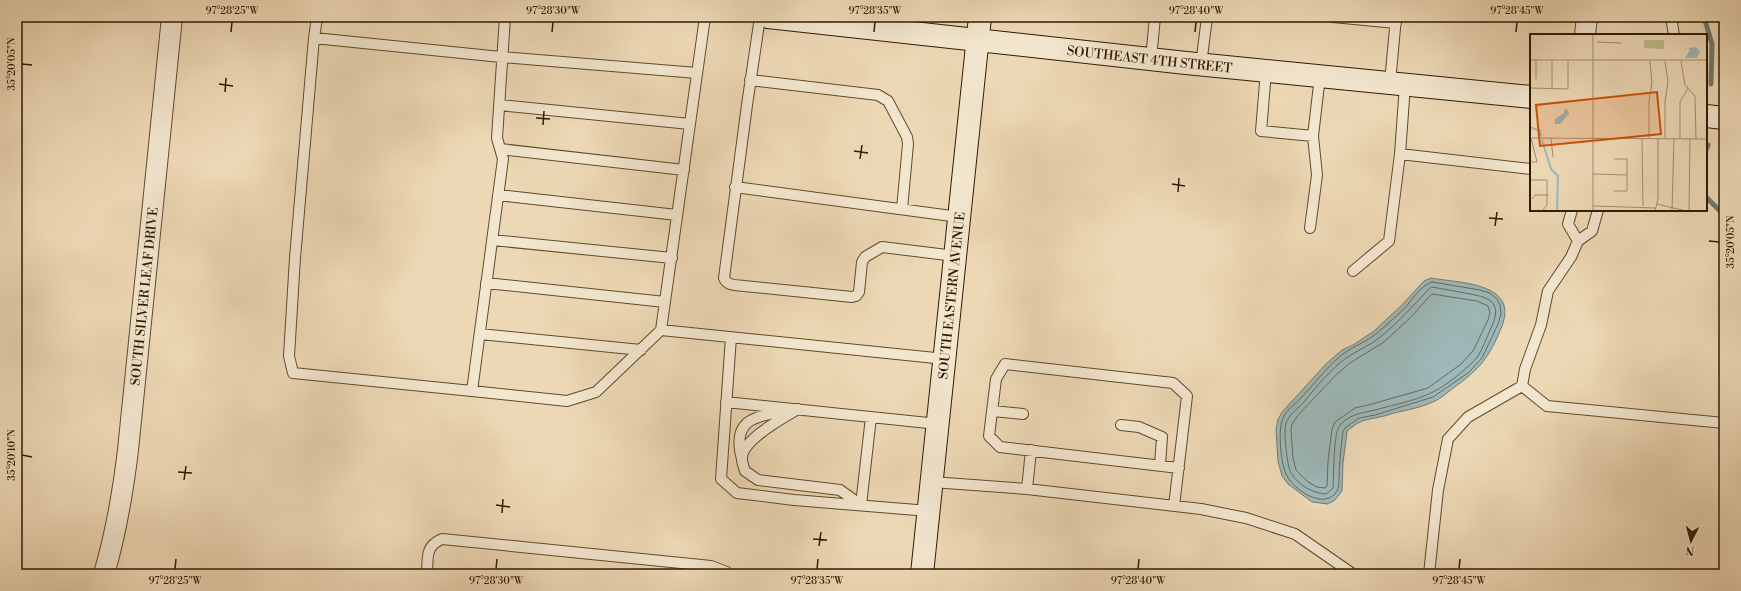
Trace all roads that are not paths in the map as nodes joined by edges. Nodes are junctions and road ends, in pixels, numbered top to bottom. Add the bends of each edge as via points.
1 (172, 17) edge
2 (317, 17) edge
3 (505, 17) edge
4 (705, 17) edge
5 (760, 17) edge
6 (768, 17) edge
7 (772, 17) edge
8 (980, 17) edge
9 (1155, 17) edge
10 (1207, 17) edge
11 (1333, 17) edge
12 (1587, 17) edge
13 (1671, 17) edge
14 (1344, 18) edge
15 (806, 19) edge
16 (1396, 20) edge
17 (1585, 34) edge
18 (1674, 34) edge
19 (314, 38) junction
20 (978, 40) junction
21 (502, 57) junction
22 (1151, 59) junction
23 (1201, 64) junction
24 (1266, 71) junction
25 (697, 73) junction
26 (1320, 76) junction
27 (750, 80) junction
28 (1397, 84) junction
29 (1530, 97) edge
30 (499, 105) junction
31 (1707, 116) edge
32 (1724, 118) edge
33 (690, 124) junction
34 (1313, 136) junction
35 (500, 148) junction
36 (1400, 154) junction
37 (1530, 169) edge
38 (684, 170) junction
39 (735, 187) junction
40 (498, 195) junction
41 (902, 209) junction
42 (1572, 211) edge
43 (1598, 211) edge
44 (678, 215) junction
45 (959, 217) junction
46 (1310, 228) dead end
47 (492, 240) junction
48 (1578, 241) junction
49 (955, 256) junction
50 (672, 258) junction
51 (1353, 271) dead end
52 (486, 283) junction
53 (665, 302) junction
54 (662, 330) junction
55 (480, 334) junction
56 (731, 337) junction
57 (641, 350) junction
58 (945, 359) junction
59 (1522, 386) junction
60 (472, 391) junction
61 (726, 402) junction
62 (798, 409) junction
63 (993, 411) junction
64 (1023, 414) dead end
65 (871, 417) junction
66 (1724, 423) edge
67 (938, 424) junction
68 (1121, 424) dead end
69 (1031, 450) junction
70 (742, 459) junction
71 (1160, 465) junction
72 (1179, 468) junction
73 (932, 482) junction
74 (1027, 489) junction
75 (861, 505) junction
76 (1174, 506) junction
77 (929, 511) junction
78 (104, 574) edge
79 (427, 574) edge
80 (728, 574) edge
81 (922, 574) edge
82 (1353, 574) edge
83 (1429, 574) edge

1 - 78 street, SOUTH SILVER LEAF DRIVE via 128,450 121,502
2 - 19 lane
3 - 21 lane
4 - 25 lane
5 - 27 lane
6 - 7 main road, SOUTHEAST 4TH STREET
7 - 15 main road, SOUTHEAST 4TH STREET
8 - 20 main road, SOUTH EASTERN AVENUE
9 - 22 lane
10 - 23 lane
11 - 14 lane
12 - 17 street
13 - 18 lane
14 - 16 lane
15 - 20 main road, SOUTHEAST 4TH STREET
16 - 28 lane
19 - 21 lane
19 - 60 lane via 295,258 290,356 293,373
20 - 22 main road, SOUTHEAST 4TH STREET
20 - 45 main road, SOUTH EASTERN AVENUE
21 - 25 lane
21 - 30 lane
22 - 23 main road, SOUTHEAST 4TH STREET
23 - 24 main road, SOUTHEAST 4TH STREET
24 - 26 main road, SOUTHEAST 4TH STREET
24 - 34 lane via 1261,131
25 - 33 lane
26 - 28 main road, SOUTHEAST 4TH STREET
26 - 34 lane
27 - 39 lane
27 - 41 lane via 878,95 888,101 907,137 908,144
28 - 29 main road, SOUTHEAST 4TH STREET
28 - 36 lane
30 - 33 lane
30 - 35 lane via 497,138
31 - 32 main road
33 - 38 lane
34 - 46 lane via 1317,175
35 - 38 lane
35 - 40 lane via 502,159
36 - 37 lane
36 - 51 lane via 1389,240
38 - 44 lane
39 - 41 lane
39 - 49 lane via 724,278 728,284 852,297 858,292 862,262 865,257 882,247
40 - 44 lane
40 - 47 lane
41 - 45 lane
42 - 48 lane via 1568,224
43 - 48 lane via 1592,231
44 - 50 lane
45 - 49 main road, SOUTH EASTERN AVENUE
47 - 50 lane
47 - 52 lane
48 - 59 lane via 1571,257 1548,291
49 - 58 main road, SOUTH EASTERN AVENUE
50 - 53 lane
52 - 53 lane
52 - 55 lane
53 - 54 lane
54 - 56 lane
54 - 57 lane
55 - 57 lane
55 - 60 lane
56 - 58 lane
56 - 61 lane
57 - 60 lane via 596,392 567,401
58 - 67 main road, SOUTH EASTERN AVENUE
59 - 66 lane via 1548,406
59 - 83 lane via 1468,417 1448,440 1438,490
61 - 62 lane
61 - 75 lane via 721,479 737,493
62 - 65 lane
62 - 70 lane via 769,427 746,446
62 - 70 lane via 763,414 749,421 740,432 738,445
63 - 64 lane
63 - 69 lane via 989,436 1000,447
63 - 72 lane via 996,379 1005,364 1173,383 1187,396
65 - 67 lane
65 - 75 lane
67 - 73 main road, SOUTH EASTERN AVENUE
68 - 71 lane via 1139,427 1162,437
69 - 71 lane
69 - 74 lane
70 - 75 lane via 745,471 758,480 840,490
71 - 72 lane
72 - 76 lane
73 - 74 lane
73 - 77 main road, SOUTH EASTERN AVENUE
74 - 76 lane
75 - 77 lane
76 - 82 lane via 1246,518 1295,534
77 - 81 main road, SOUTH EASTERN AVENUE
79 - 80 lane via 429,551 434,542 442,539 711,566

